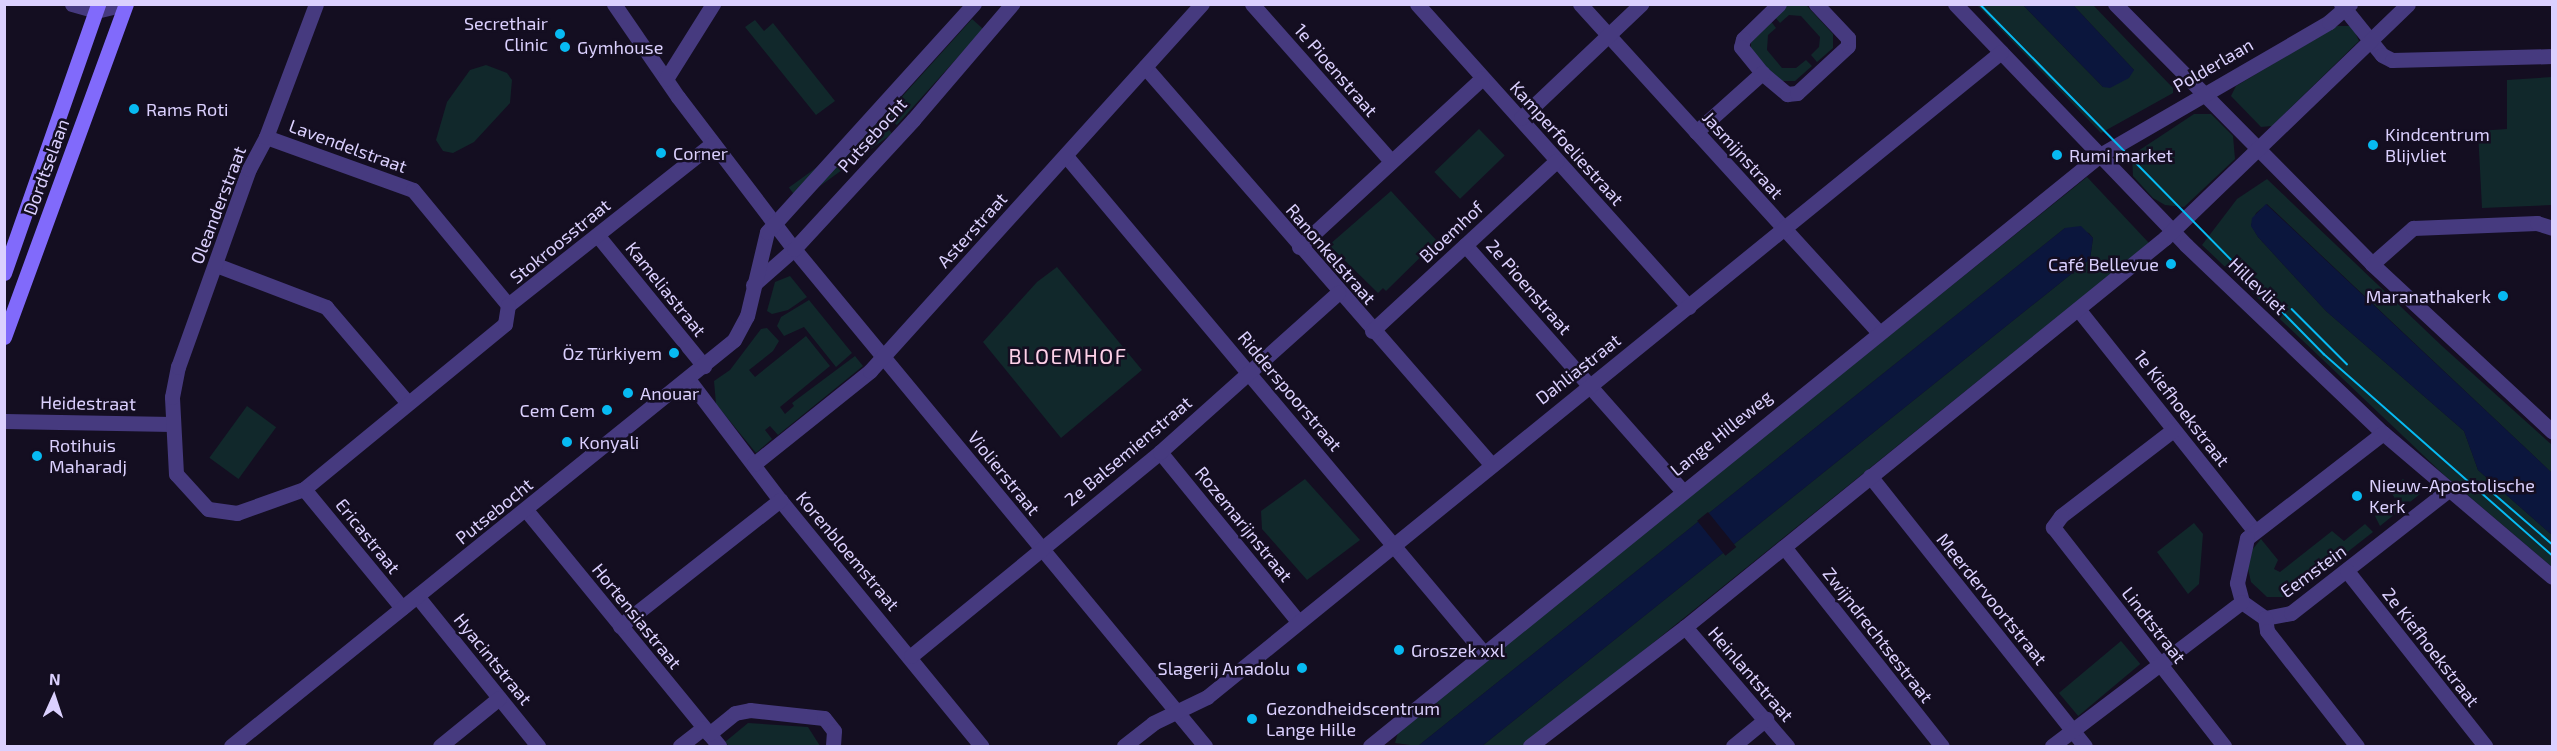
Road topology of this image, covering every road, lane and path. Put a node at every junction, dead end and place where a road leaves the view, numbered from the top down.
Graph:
1 (72, 4) edge
2 (316, 4) edge
3 (614, 4) edge
4 (713, 4) edge
5 (974, 4) edge
6 (1202, 4) edge
7 (1252, 4) edge
8 (1417, 4) edge
9 (1580, 4) edge
10 (1641, 4) edge
11 (1779, 4) edge
12 (1816, 4) edge
13 (1955, 4) edge
14 (2115, 4) edge
15 (2408, 4) edge
16 (1006, 6) edge
17 (2345, 6) edge
18 (111, 7) edge
19 (1607, 35) junction
20 (2369, 40) junction
21 (2001, 52) junction
22 (2553, 56) edge
23 (1145, 67) junction
24 (1762, 73) junction
25 (1482, 78) junction
26 (666, 79) junction
27 (2202, 93) junction
28 (1521, 118) junction
29 (1695, 132) junction
30 (266, 137) junction
31 (713, 143) junction
32 (2256, 149) junction
33 (2100, 154) junction
34 (1066, 156) junction
35 (1391, 161) junction
36 (1556, 161) junction
37 (775, 223) junction
38 (2553, 228) edge
39 (1785, 229) junction
40 (2173, 231) junction
41 (598, 236) junction
42 (1465, 244) junction
43 (1299, 247) junction
44 (794, 249) junction
45 (2372, 264) junction
46 (216, 265) junction
47 (4, 273) edge
48 (753, 285) junction
49 (1338, 292) junction
50 (508, 305) junction
51 (1689, 307) junction
52 (2078, 309) junction
53 (1372, 331) junction
54 (1878, 331) junction
55 (4, 337) edge
56 (882, 359) junction
57 (704, 366) junction
58 (1249, 372) junction
59 (688, 379) junction
60 (1588, 385) junction
61 (408, 403) junction
62 (4, 421) edge
63 (172, 424) junction
64 (2173, 430) junction
65 (2553, 431) edge
66 (2383, 433) junction
67 (1160, 452) junction
68 (754, 464) junction
69 (1491, 464) junction
70 (1870, 476) junction
71 (304, 489) junction
72 (1682, 490) junction
73 (2447, 491) junction
74 (780, 500) junction
75 (526, 510) junction
76 (2254, 531) junction
77 (1393, 543) junction
78 (1784, 547) junction
79 (1042, 552) junction
80 (2347, 571) junction
81 (2553, 577) edge
82 (417, 596) junction
83 (2242, 602) junction
84 (402, 608) junction
85 (2265, 618) junction
86 (1298, 621) junction
87 (620, 626) junction
88 (1685, 627) junction
89 (1483, 652) junction
90 (911, 656) junction
91 (2159, 663) junction
92 (499, 698) junction
93 (1176, 713) junction
94 (1766, 719) junction
95 (2072, 730) junction
96 (710, 736) edge
97 (1375, 745) edge
98 (231, 747) edge
99 (440, 747) edge
100 (538, 747) edge
101 (680, 747) edge
102 (833, 747) edge
103 (981, 747) edge
104 (1125, 747) edge
105 (1205, 747) edge
106 (1530, 747) edge
107 (1733, 747) edge
108 (1787, 747) edge
109 (1942, 747) edge
110 (2052, 747) edge
111 (2085, 747) edge
112 (2224, 747) edge
113 (2357, 747) edge
114 (2485, 747) edge

1 - 18 street
2 - 30 street, Oleanderstraat
3 - 26 street, Violierstraat
4 - 26 street
5 - 37 street, Putsebocht
6 - 23 street, Asterstraat
7 - 35 street, 1e Pioenstraat
8 - 25 street, Kamperfoeliestraat
9 - 19 street, Jasmijnstraat
10 - 19 street
11 - 24 street
12 - 24 street
13 - 21 street, Hillevliet
14 - 27 street
15 - 20 street
16 - 44 street, Putsebocht
17 - 20 street, Polderlaan
17 - 27 street, Polderlaan
18 - 47 main road, Dordtselaan
18 - 55 main road, Dordtselaan
19 - 28 street
19 - 29 street, Jasmijnstraat
20 - 22 street, Polderlaan
20 - 32 street
21 - 33 street, Hillevliet
21 - 39 street, Dahliastraat
23 - 34 street, Asterstraat
23 - 43 street, Ranonkelstraat
24 - 29 street
25 - 28 street, Kamperfoeliestraat
25 - 35 street
26 - 31 street, Violierstraat
27 - 32 street
27 - 33 street, Polderlaan
28 - 36 street, Kamperfoeliestraat
29 - 39 street, Jasmijnstraat
30 - 46 street, Oleanderstraat
30 - 50 street, Lavendelstraat
31 - 37 street, Violierstraat
31 - 41 street, Stokroosstraat
32 - 40 street
32 - 45 street
33 - 40 street, Hillevliet
33 - 54 street, Lange Hilleweg
34 - 56 street, Asterstraat
34 - 58 street, Ridderspoorstraat
35 - 43 street
36 - 42 street, Bloemhof
36 - 51 street, Kamperfoeliestraat
37 - 44 street, Violierstraat
37 - 48 street, Putsebocht
38 - 45 street
39 - 51 street, Dahliastraat
39 - 54 street, Jasmijnstraat
40 - 52 street
40 - 66 street, Hillevliet
41 - 50 street, Stokroosstraat
41 - 57 street, Kameliastraat
42 - 53 street, Bloemhof
42 - 60 street, 2e Pioenstraat
43 - 49 street, Ranonkelstraat
44 - 48 street, Putsebocht
44 - 56 street, Violierstraat
45 - 65 street
46 - 61 street
46 - 63 street, Oleanderstraat
48 - 57 street, Putsebocht
49 - 53 street, Ranonkelstraat
49 - 58 street, 2e Balsemienstraat
50 - 61 street, Stokroosstraat
51 - 60 street, Dahliastraat
52 - 64 street, 1e Kiefhoekstraat
52 - 70 street
53 - 69 street, Ranonkelstraat
54 - 72 street, Lange Hilleweg
56 - 68 street, Asterstraat
56 - 79 street, Violierstraat
57 - 59 street, Putsebocht
58 - 67 street, 2e Balsemienstraat
58 - 77 street, Ridderspoorstraat
59 - 68 street, Korenbloemstraat
59 - 75 street, Putsebocht
60 - 69 street, Dahliastraat
60 - 72 street, 2e Pioenstraat
61 - 71 street, Stokroosstraat
62 - 63 street, Heidestraat
63 - 71 street, Oleanderstraat
64 - 76 street, 1e Kiefhoekstraat
64 - 91 street, Lindtstraat
66 - 73 street, Hillevliet
66 - 76 street
67 - 79 street, 2e Balsemienstraat
67 - 86 street, Rozemarijnstraat
68 - 74 street, Korenbloemstraat
69 - 77 street, Dahliastraat
70 - 78 street
70 - 95 street, Meerdervoortstraat
71 - 84 street, Ericastraat
72 - 89 street, Lange Hilleweg
73 - 80 street, Eemstein
73 - 81 street, Hillevliet
74 - 87 street
74 - 90 street, Korenbloemstraat
75 - 82 street, Putsebocht
75 - 87 street, Hortensiastraat
76 - 83 street
77 - 86 street, Dahliastraat
77 - 89 street, Ridderspoorstraat
78 - 88 street
78 - 109 street, Zwijndrechtsestraat
79 - 90 street, 2e Balsemienstraat
79 - 93 street, Violierstraat
80 - 85 street, Eemstein
80 - 114 street, 2e Kiefhoekstraat
82 - 84 street, Putsebocht
82 - 92 street, Hyacintstraat
83 - 85 street
83 - 91 street
84 - 98 street, Putsebocht
85 - 113 street
86 - 93 street, Dahliastraat
87 - 96 street, Hortensiastraat
88 - 94 street, Heinlantstraat
88 - 106 street
89 - 97 street, Lange Hilleweg
90 - 103 street, Korenbloemstraat
91 - 95 street
91 - 112 street, Lindtstraat
92 - 99 street
92 - 100 street, Hyacintstraat
93 - 104 street, Dahliastraat
93 - 105 street, Violierstraat
94 - 107 street
94 - 108 street, Heinlantstraat
95 - 110 street
95 - 111 street, Meerdervoortstraat
96 - 101 street
96 - 102 street

